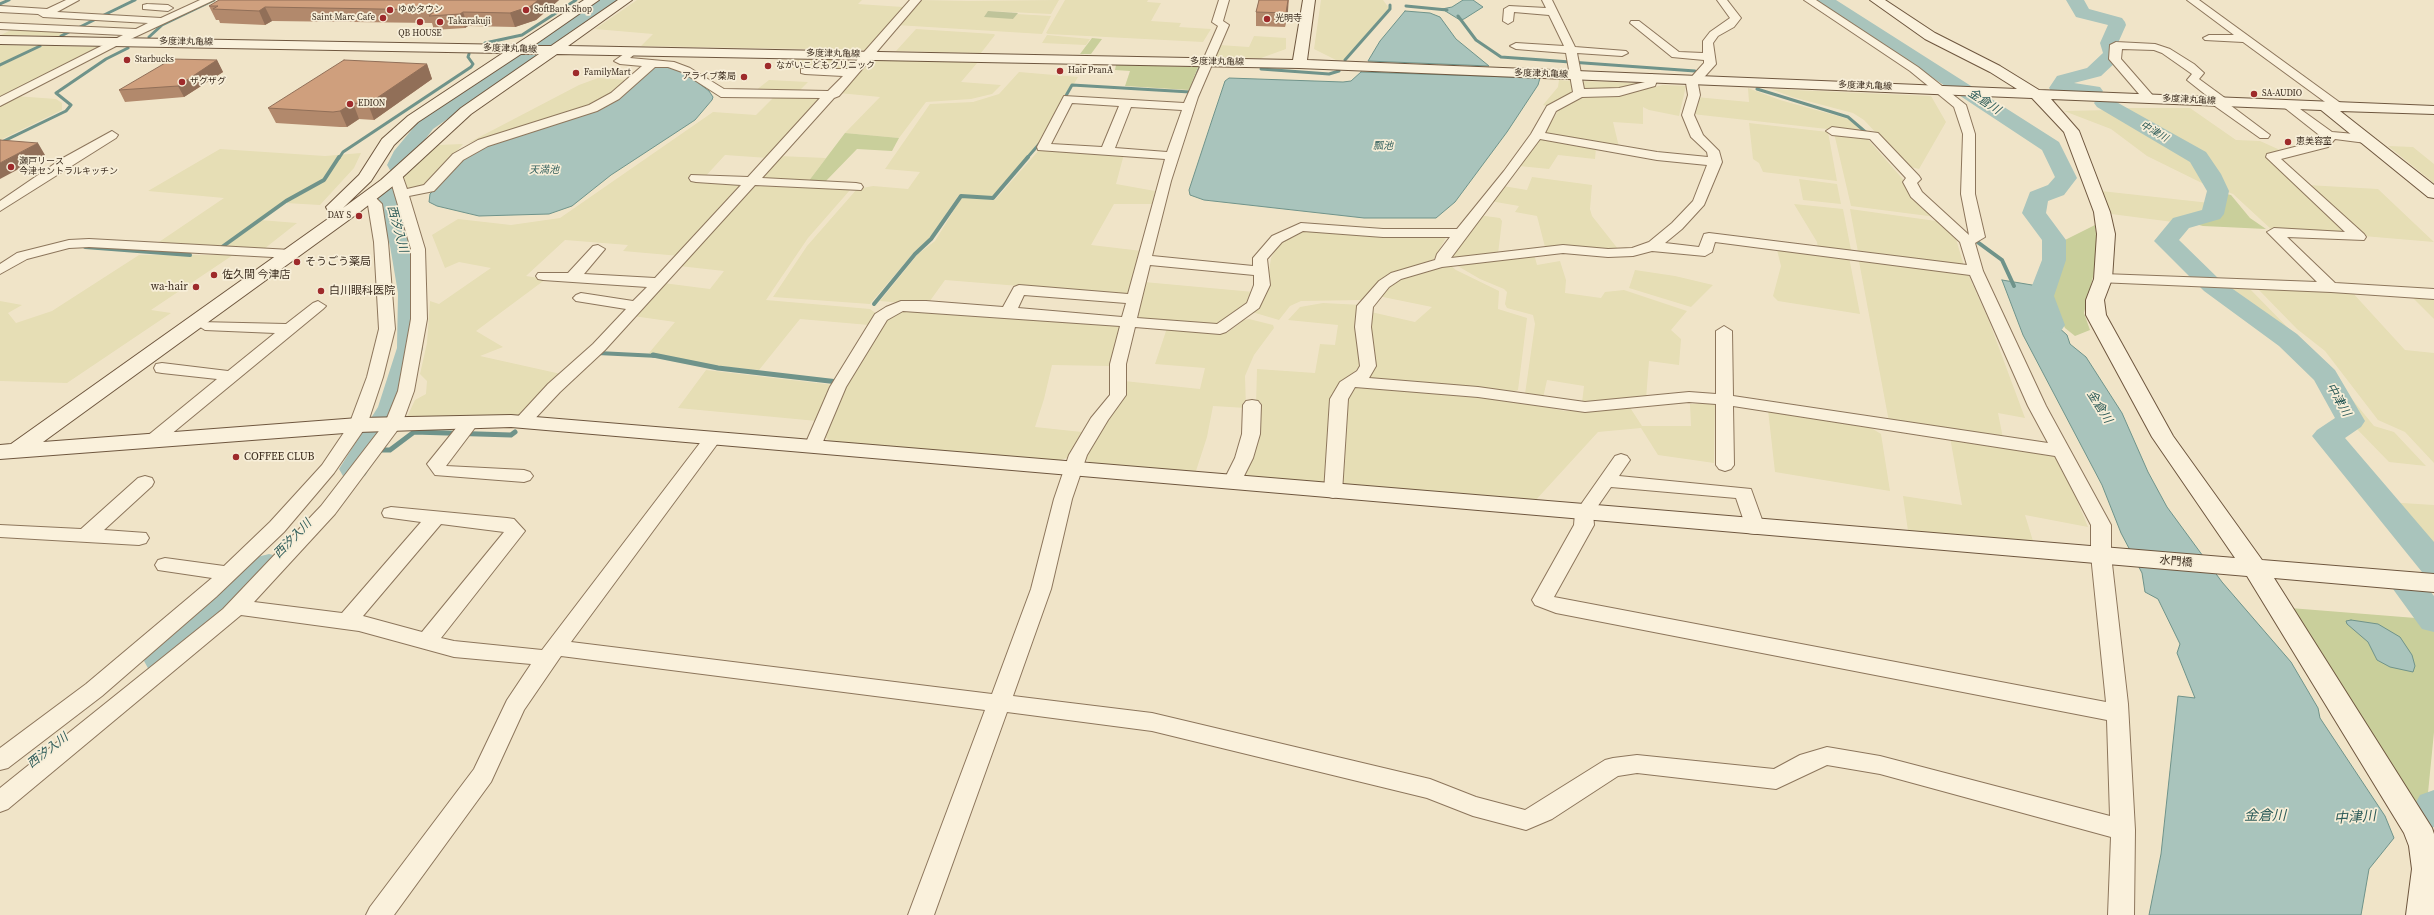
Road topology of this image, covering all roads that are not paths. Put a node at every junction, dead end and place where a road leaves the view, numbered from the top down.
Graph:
1 (74, 0) edge
2 (209, 0) edge
3 (593, 0) edge
4 (626, 0) edge
5 (916, 0) edge
6 (1224, 0) edge
7 (1309, 0) edge
8 (1547, 0) edge
9 (1722, 0) edge
10 (1809, 0) edge
11 (1876, 0) edge
12 (2192, 0) edge
13 (169, 4) edge
14 (152, 7) dead end
15 (0, 9) edge
16 (1554, 12) junction
17 (46, 13) junction
18 (163, 21) junction
19 (1508, 21) dead end
20 (1635, 23) dead end
21 (0, 26) edge
22 (16, 26) junction
23 (137, 32) junction
24 (0, 34) edge
25 (2209, 38) dead end
26 (2248, 39) junction
27 (0, 40) edge
28 (116, 42) junction
29 (1516, 46) dead end
30 (522, 49) junction
31 (1571, 49) junction
32 (549, 50) junction
33 (631, 52) junction
34 (697, 52) junction
35 (1622, 53) dead end
36 (868, 55) junction
37 (1708, 57) junction
38 (1207, 61) junction
39 (652, 62) junction
40 (1299, 64) junction
41 (677, 67) junction
42 (1574, 67) junction
43 (805, 71) dead end
44 (853, 73) junction
45 (1652, 78) junction
46 (1696, 79) junction
47 (1938, 89) junction
48 (1579, 93) junction
49 (2034, 93) junction
50 (830, 95) junction
51 (2149, 98) junction
52 (2219, 101) junction
53 (0, 102) edge
54 (1126, 103) junction
55 (2289, 105) junction
56 (1189, 107) junction
57 (2333, 107) junction
58 (2434, 110) edge
59 (1832, 131) dead end
60 (112, 135) dead end
61 (1537, 135) junction
62 (2264, 135) dead end
63 (2329, 135) junction
64 (2366, 139) junction
65 (1107, 151) junction
66 (1173, 156) junction
67 (1715, 162) junction
68 (396, 175) junction
69 (696, 178) dead end
70 (753, 181) junction
71 (856, 187) dead end
72 (2434, 193) edge
73 (402, 194) junction
74 (368, 198) junction
75 (0, 207) edge
76 (1460, 233) junction
77 (1971, 239) junction
78 (1650, 246) junction
79 (598, 249) dead end
80 (283, 253) junction
81 (1145, 260) junction
82 (1442, 263) junction
83 (0, 270) edge
84 (1261, 271) junction
85 (1976, 271) junction
86 (543, 276) dead end
87 (572, 278) junction
88 (2104, 279) junction
89 (659, 283) junction
90 (2331, 287) junction
91 (2434, 294) edge
92 (581, 298) dead end
93 (1135, 299) junction
94 (318, 306) dead end
95 (637, 306) junction
96 (1008, 312) junction
97 (1130, 322) junction
98 (205, 325) dead end
99 (290, 329) junction
100 (1724, 331) dead end
101 (162, 368) dead end
102 (232, 376) junction
103 (1352, 382) junction
104 (1725, 400) junction
105 (1252, 405) dead end
106 (522, 422) junction
107 (393, 424) junction
108 (358, 425) junction
109 (465, 428) junction
110 (712, 439) junction
111 (152, 441) junction
112 (813, 447) junction
113 (2061, 451) junction
114 (4, 454) edge
115 (1621, 460) dead end
116 (1725, 465) dead end
117 (1073, 470) junction
118 (524, 476) dead end
119 (1605, 481) junction
120 (145, 482) dead end
121 (1232, 482) junction
122 (1333, 492) junction
123 (1584, 513) junction
124 (391, 514) dead end
125 (436, 518) junction
126 (1755, 528) junction
127 (0, 531) edge
128 (85, 536) junction
129 (139, 538) dead end
130 (2106, 556) junction
131 (165, 564) dead end
132 (2248, 568) junction
133 (228, 573) junction
134 (2434, 583) edge
135 (236, 608) junction
136 (346, 622) junction
137 (427, 641) junction
138 (553, 653) junction
139 (999, 702) junction
140 (2117, 713) junction
141 (0, 761) edge
142 (0, 802) edge
143 (2123, 830) junction
144 (379, 915) edge
145 (921, 915) edge
146 (2121, 915) edge
147 (2422, 915) edge

1 - 17 street
2 - 18 street
3 - 30 street
4 - 32 street
5 - 36 street
6 - 38 street
7 - 40 street
8 - 16 street
9 - 37 street
10 - 47 street
11 - 49 street
12 - 26 street
13 - 14 street
15 - 17 street
16 - 19 street
16 - 31 street
17 - 18 street
17 - 22 street
18 - 23 street
20 - 37 street
21 - 22 street
22 - 23 street
22 - 24 street
23 - 28 street
25 - 26 street
26 - 57 street
27 - 28 street, 多度津丸亀線
28 - 30 street, 多度津丸亀線
28 - 53 street
29 - 31 street
30 - 32 street, 多度津丸亀線
30 - 80 street
31 - 35 street
31 - 42 street
32 - 33 street, 多度津丸亀線
32 - 68 street
33 - 34 street, 多度津丸亀線
33 - 39 street
34 - 36 street, 多度津丸亀線
34 - 41 street
36 - 38 street, 多度津丸亀線
36 - 44 street
37 - 46 street
38 - 40 street, 多度津丸亀線
38 - 56 street
39 - 41 street
39 - 73 street
40 - 42 street, 多度津丸亀線
41 - 50 street
42 - 45 street, 多度津丸亀線
42 - 48 street
43 - 44 street
44 - 50 street
45 - 46 street, 多度津丸亀線
45 - 48 street
46 - 47 street, 多度津丸亀線
46 - 67 street
47 - 49 street, 多度津丸亀線
47 - 77 street
48 - 61 street
49 - 51 street, 多度津丸亀線
49 - 88 street
50 - 70 street
51 - 52 street, 多度津丸亀線
51 - 52 street
52 - 55 street, 多度津丸亀線
52 - 62 street
54 - 56 street
54 - 65 street
54 - 65 street
55 - 57 street, 多度津丸亀線
55 - 63 street
56 - 66 street
57 - 58 street, 多度津丸亀線
57 - 64 street
59 - 77 street
60 - 75 street
61 - 67 street
61 - 76 street
63 - 64 street
63 - 90 street
64 - 72 street
65 - 66 street
66 - 81 street
67 - 78 street
68 - 73 street
68 - 74 street
69 - 70 street
70 - 71 street
70 - 89 street
73 - 107 street
74 - 80 street
74 - 108 street
76 - 82 street
76 - 84 street
77 - 85 street
78 - 82 street
78 - 85 street
79 - 87 street
80 - 83 street
80 - 114 street
81 - 84 street
81 - 93 street
82 - 103 street
84 - 97 street
85 - 113 street
86 - 87 street
87 - 89 street
88 - 90 street
88 - 132 street
89 - 95 street
90 - 91 street
92 - 95 street
93 - 96 street
93 - 97 street
94 - 99 street
95 - 106 street
96 - 97 street
96 - 112 street
97 - 117 street
98 - 99 street
99 - 102 street
100 - 104 street
101 - 102 street
102 - 111 street
103 - 104 street
103 - 122 street
104 - 113 street
104 - 116 street
105 - 121 street
106 - 109 street, 水門橋
106 - 110 street, 水門橋
107 - 108 street, 水門橋
107 - 109 street, 水門橋
107 - 135 street
108 - 111 street, 水門橋
108 - 133 street
109 - 118 street
110 - 112 street, 水門橋
110 - 138 street
111 - 114 street, 水門橋
112 - 117 street, 水門橋
113 - 130 street
115 - 119 street
117 - 121 street, 水門橋
117 - 139 street
119 - 123 street
119 - 126 street
120 - 128 street
121 - 122 street, 水門橋
122 - 123 street, 水門橋
123 - 126 street, 水門橋
123 - 140 street
124 - 125 street
125 - 136 street
125 - 137 street
126 - 130 street, 水門橋
127 - 128 street
128 - 129 street
130 - 132 street, 水門橋
130 - 140 street
131 - 133 street
132 - 134 street, 水門橋
132 - 147 street
133 - 141 street
135 - 136 street
135 - 142 street
136 - 137 street
137 - 138 street
138 - 139 street
138 - 144 street
139 - 143 street
139 - 145 street
140 - 143 street
143 - 146 street

